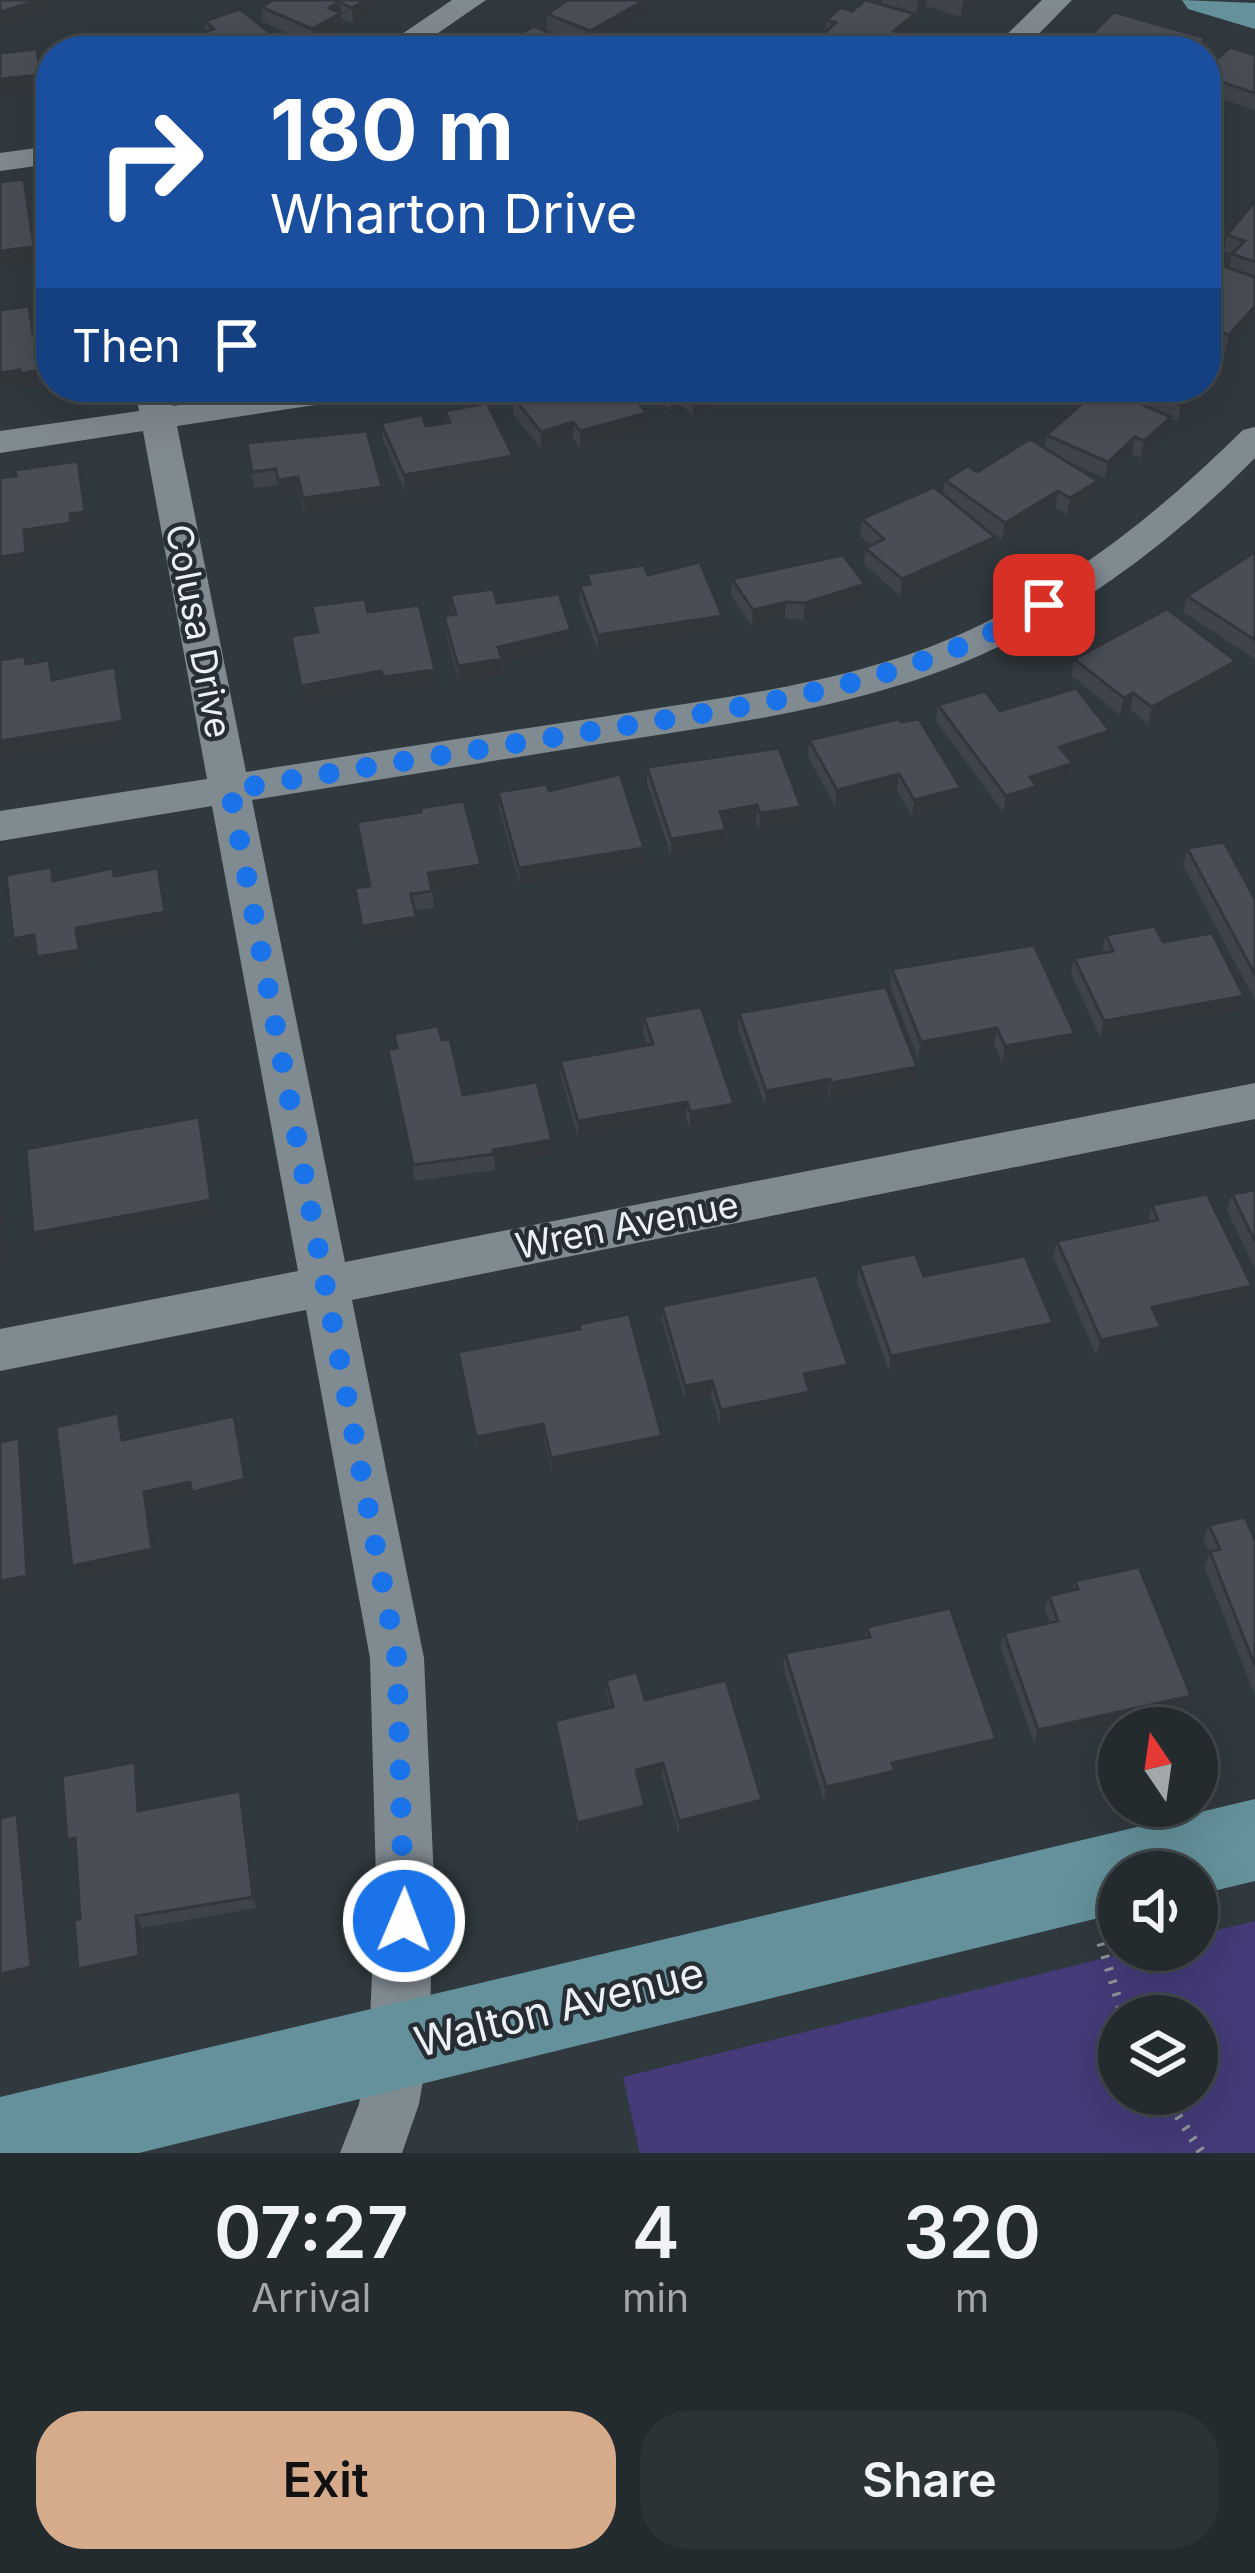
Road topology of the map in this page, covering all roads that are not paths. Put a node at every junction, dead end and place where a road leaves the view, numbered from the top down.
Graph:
1 (472, 0) edge
2 (1058, 0) edge
3 (1203, 0) edge
4 (1255, 16) edge
5 (416, 36) edge
6 (1021, 36) edge
7 (36, 157) edge
8 (0, 162) edge
9 (155, 403) edge
10 (1255, 438) edge
11 (0, 442) edge
12 (230, 790) junction
13 (0, 826) edge
14 (1255, 1101) edge
15 (325, 1285) junction
16 (0, 1349) edge
17 (1255, 1840) edge
18 (1208, 1851) edge
19 (1098, 1877) edge
20 (399, 2045) junction
21 (0, 2142) edge
22 (371, 2153) edge

1 - 5 street
2 - 6 street
3 - 4 street
7 - 8 street
9 - 11 street
9 - 12 street, Colusa Drive
10 - 12 street
12 - 13 street
12 - 15 street, Colusa Drive
14 - 15 street, Wren Avenue
15 - 16 street, Wren Avenue
15 - 20 street, Colusa Drive
17 - 18 street, Walton Avenue
19 - 20 street, Walton Avenue
20 - 21 street, Walton Avenue
20 - 22 street, Colusa Drive

